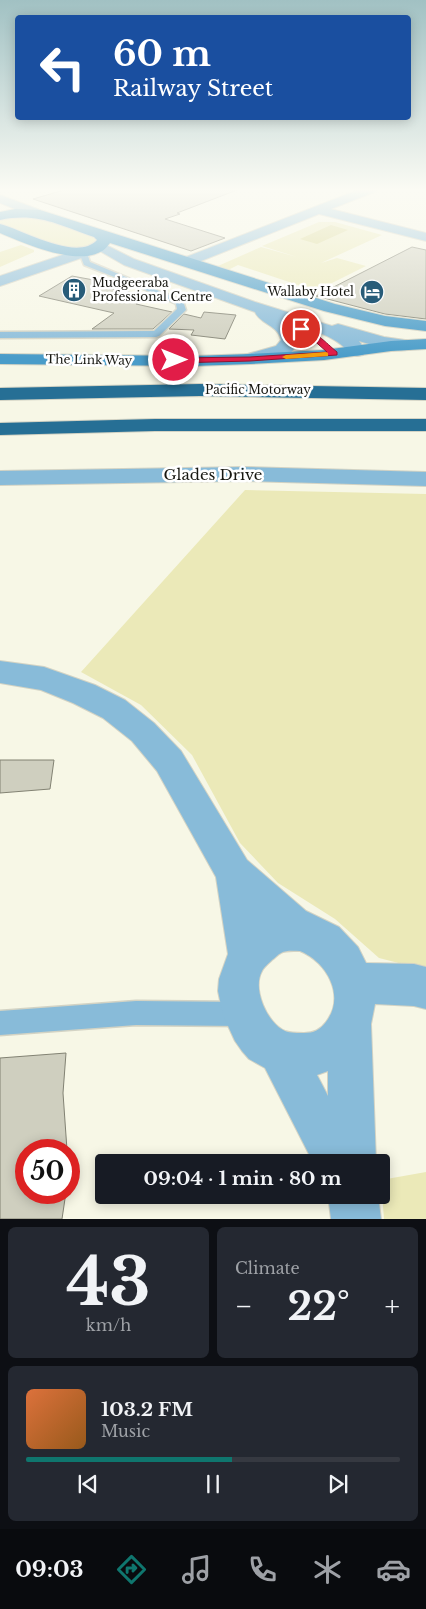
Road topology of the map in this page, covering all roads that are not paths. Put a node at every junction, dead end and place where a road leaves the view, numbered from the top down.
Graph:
1 (73, 245) edge
2 (82, 245) edge
3 (230, 245) edge
4 (86, 248) junction
5 (186, 262) junction
6 (0, 280) edge
7 (254, 308) junction
8 (281, 314) junction
9 (426, 326) edge
10 (0, 335) edge
11 (426, 344) edge
12 (406, 345) junction
13 (347, 355) junction
14 (426, 357) edge
15 (0, 359) edge
16 (250, 359) junction
17 (0, 369) edge
18 (0, 394) edge
19 (426, 394) edge
20 (426, 426) edge
21 (0, 429) edge
22 (0, 478) edge
23 (426, 479) edge
24 (0, 672) edge
25 (234, 873) junction
26 (301, 931) junction
27 (248, 955) junction
28 (426, 988) edge
29 (352, 1004) junction
30 (243, 1014) junction
31 (0, 1023) edge
32 (281, 1053) junction
33 (334, 1154) edge
34 (352, 1154) edge
35 (354, 1204) edge
36 (356, 1219) edge

1 - 4 main road
2 - 4 main road
3 - 5 street
4 - 5 main road
4 - 6 street
4 - 6 street
4 - 7 street
4 - 10 lane
5 - 9 main road
7 - 8 street
7 - 13 street
7 - 16 street
8 - 12 street
8 - 13 street
11 - 12 main road
12 - 13 main road
13 - 14 main road
13 - 16 main road, The Link Way
13 - 17 main road
15 - 16 main road, The Link Way
18 - 19 highway, Pacific Motorway
20 - 21 highway
22 - 23 street, Glades Drive
24 - 25 street
25 - 26 street
25 - 27 street
26 - 27 street
26 - 29 street
27 - 30 street
28 - 29 street
29 - 32 street
29 - 34 street
30 - 31 lane
30 - 32 street
32 - 33 street
35 - 36 street

